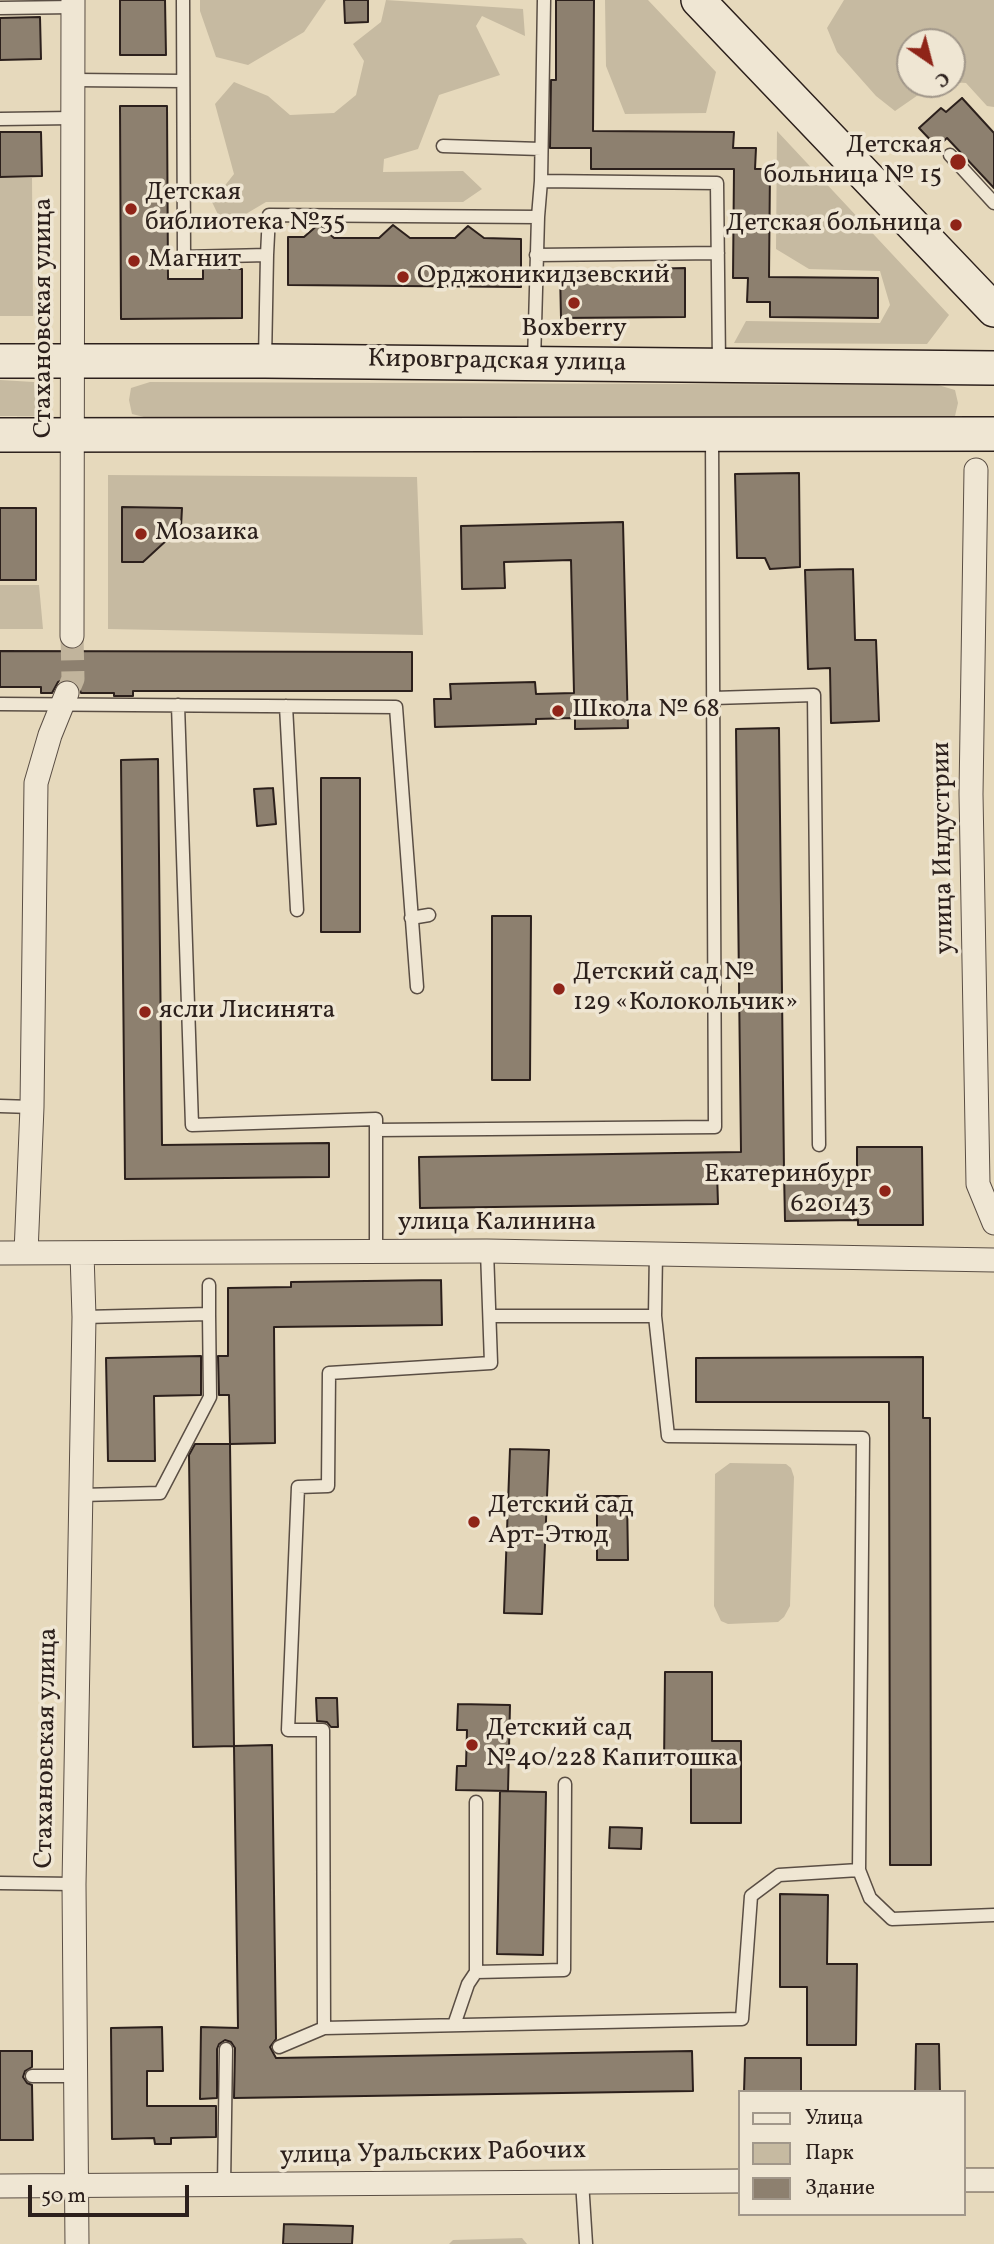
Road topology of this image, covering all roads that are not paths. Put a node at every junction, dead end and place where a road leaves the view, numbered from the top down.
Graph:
1 (183, 0) edge
2 (544, 0) edge
3 (698, 0) edge
4 (73, 3) edge
5 (0, 8) edge
6 (74, 80) junction
7 (183, 81) junction
8 (73, 117) junction
9 (0, 119) edge
10 (443, 146) dead end
11 (541, 149) junction
12 (950, 155) dead end
13 (541, 181) junction
14 (994, 203) edge
15 (538, 217) junction
16 (718, 253) junction
17 (267, 255) junction
18 (536, 255) junction
19 (994, 310) edge
20 (0, 361) edge
21 (73, 361) junction
22 (265, 361) junction
23 (534, 363) junction
24 (719, 366) junction
25 (994, 368) edge
26 (712, 434) junction
27 (994, 434) edge
28 (0, 435) edge
29 (72, 435) junction
30 (976, 470) dead end
31 (72, 636) tunnel mouth
32 (713, 698) junction
33 (64, 699) junction
34 (0, 704) edge
35 (178, 705) junction
36 (286, 706) junction
37 (297, 910) dead end
38 (429, 915) dead end
39 (411, 918) junction
40 (417, 987) dead end
41 (0, 1106) edge
42 (32, 1107) junction
43 (376, 1130) junction
44 (819, 1145) dead end
45 (994, 1223) edge
46 (487, 1251) junction
47 (376, 1252) junction
48 (656, 1252) junction
49 (0, 1253) edge
50 (26, 1253) junction
51 (82, 1253) junction
52 (994, 1260) edge
53 (209, 1284) dead end
54 (209, 1314) junction
55 (490, 1316) junction
56 (656, 1316) junction
57 (83, 1317) junction
58 (81, 1495) junction
59 (565, 1784) dead end
60 (476, 1802) dead end
61 (859, 1870) junction
62 (0, 1883) edge
63 (74, 1884) junction
64 (994, 1915) edge
65 (476, 1972) junction
66 (454, 2025) junction
67 (324, 2028) junction
68 (279, 2048) dead end
69 (226, 2049) dead end
70 (32, 2076) dead end
71 (75, 2076) junction
72 (738, 2180) edge
73 (966, 2180) edge
74 (994, 2180) edge
75 (582, 2181) junction
76 (0, 2186) edge
77 (77, 2186) junction
78 (224, 2186) junction
79 (77, 2244) edge
80 (586, 2244) edge

1 - 7 lane
2 - 11 lane
3 - 19 main road
4 - 5 lane
4 - 6 street, Стахановская улица
6 - 7 lane
6 - 8 street, Стахановская улица
7 - 17 lane
8 - 9 lane
8 - 21 street, Стахановская улица
10 - 11 lane
11 - 13 lane
12 - 14 lane
13 - 15 lane
13 - 16 lane
15 - 17 lane
15 - 18 lane
16 - 18 lane
16 - 24 lane
17 - 22 lane
18 - 23 lane
20 - 21 main road, Кировградская улица
21 - 22 main road, Кировградская улица
21 - 29 street, Стахановская улица
22 - 23 main road, Кировградская улица
23 - 24 main road, Кировградская улица
24 - 25 main road, Кировградская улица
26 - 27 main road
26 - 29 main road
26 - 32 lane
28 - 29 main road
29 - 31 street, Стахановская улица
30 - 45 street, улица Индустрии
32 - 43 lane
32 - 44 lane
33 - 34 lane
33 - 35 lane
33 - 42 street
35 - 36 lane
35 - 43 lane
36 - 37 lane
36 - 39 lane
38 - 39 lane
39 - 40 lane
41 - 42 lane
42 - 50 street
43 - 47 lane
46 - 47 street, улица Калинина
46 - 48 street, улица Калинина
46 - 55 lane
47 - 51 street, улица Калинина
48 - 52 street, улица Калинина
48 - 56 lane
49 - 50 street, улица Калинина
50 - 51 street, улица Калинина
51 - 57 street, Стахановская улица
53 - 54 lane
54 - 57 lane
54 - 58 lane
55 - 56 lane
55 - 67 lane
56 - 61 lane
57 - 58 street, Стахановская улица
58 - 63 street, Стахановская улица
59 - 65 lane
60 - 65 lane
61 - 64 lane
61 - 66 lane
62 - 63 lane
63 - 71 street, Стахановская улица
65 - 66 lane
66 - 67 lane
67 - 68 lane
69 - 78 lane
70 - 71 lane
71 - 77 street, Стахановская улица
72 - 75 street, улица Уральских Рабочих
73 - 74 street
75 - 78 street, улица Уральских Рабочих
75 - 80 lane
76 - 77 street, улица Уральских Рабочих
77 - 78 street, улица Уральских Рабочих
77 - 79 street, Стахановская улица

